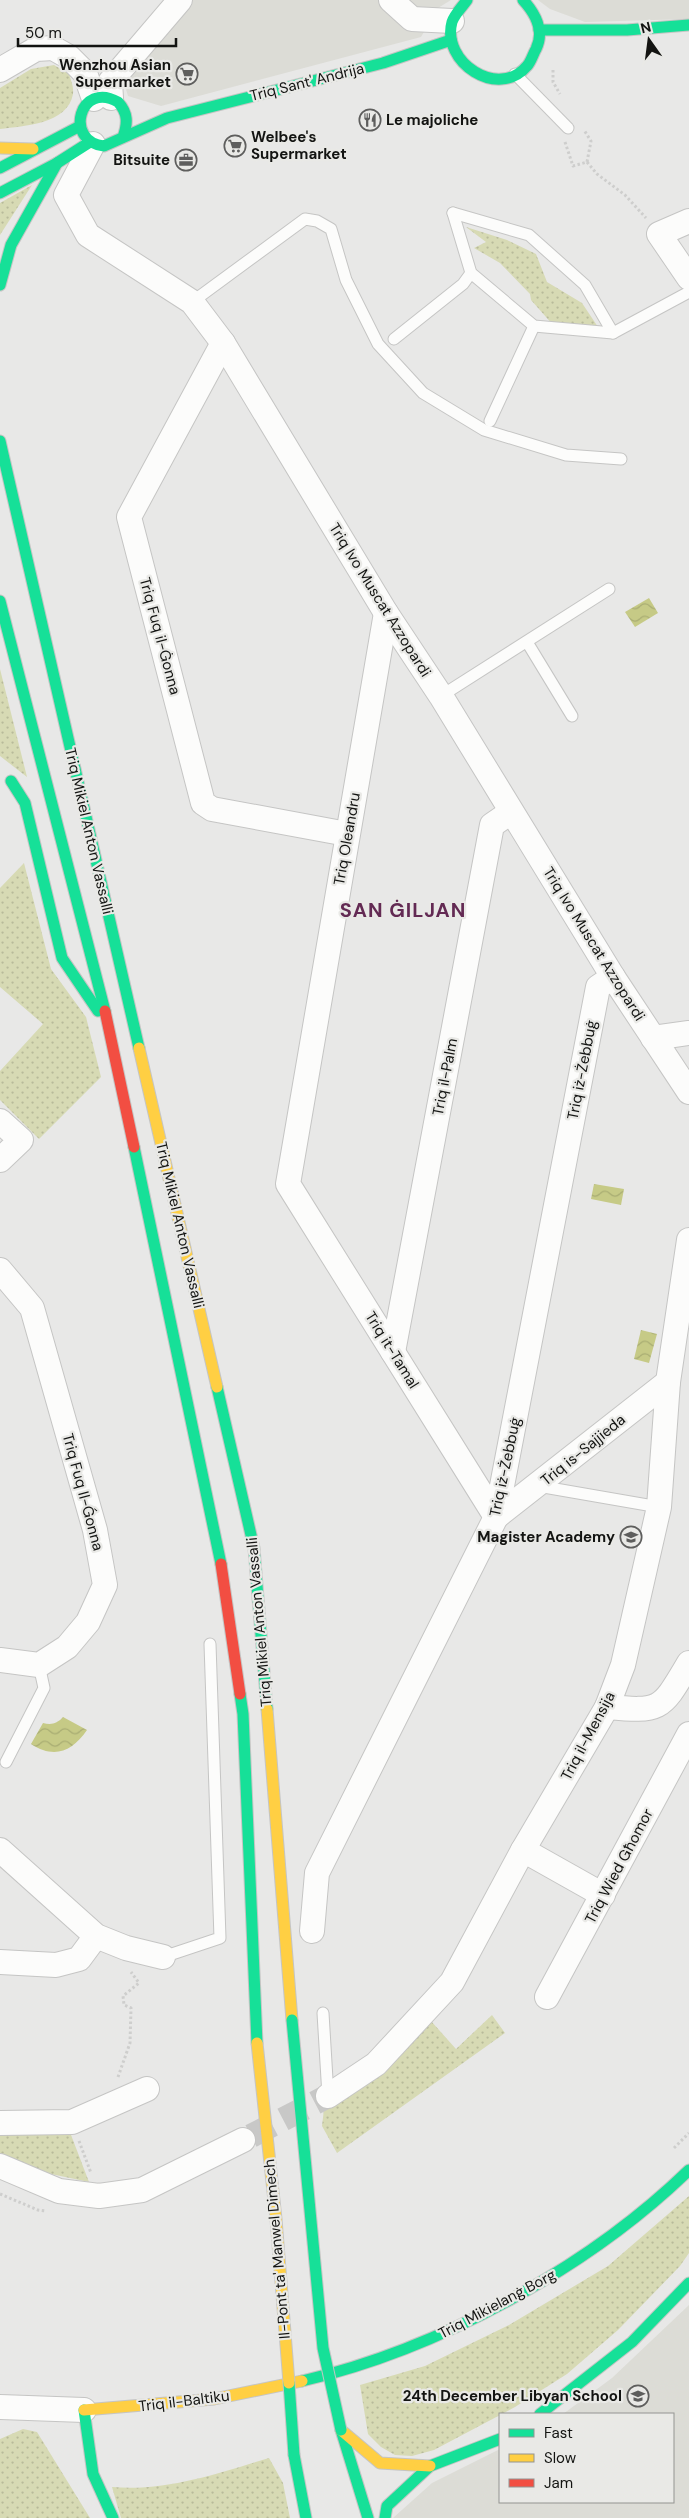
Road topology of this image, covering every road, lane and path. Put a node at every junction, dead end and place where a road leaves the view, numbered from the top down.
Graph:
1 (180, 0) edge
2 (391, 0) edge
3 (467, 0) edge
4 (523, 0) edge
5 (689, 25) edge
6 (451, 30) junction
7 (539, 30) junction
8 (554, 66) dead end
9 (0, 70) edge
10 (515, 74) junction
11 (567, 101) dead end
12 (122, 108) junction
13 (162, 119) junction
14 (581, 124) dead end
15 (565, 132) joint
16 (123, 137) junction
17 (88, 138) junction
18 (0, 148) edge
19 (33, 149) junction
20 (587, 162) junction
21 (57, 163) junction
22 (0, 168) edge
23 (0, 193) edge
24 (689, 221) edge
25 (659, 234) junction
26 (471, 273) junction
27 (689, 278) edge
28 (0, 285) edge
29 (689, 292) edge
30 (192, 302) junction
31 (534, 326) junction
32 (613, 333) junction
33 (394, 338) dead end
34 (223, 343) junction
35 (490, 421) dead end
36 (0, 441) edge
37 (622, 459) dead end
38 (609, 589) dead end
39 (0, 601) edge
40 (386, 613) junction
41 (527, 642) junction
42 (440, 696) junction
43 (572, 716) dead end
44 (6, 776) edge
45 (511, 812) junction
46 (347, 834) junction
47 (613, 978) junction
48 (109, 1026) junction
49 (689, 1033) edge
50 (653, 1038) junction
51 (689, 1092) edge
52 (0, 1121) edge
53 (0, 1160) edge
54 (288, 1184) joint
55 (689, 1240) edge
56 (0, 1270) edge
57 (394, 1352) junction
58 (668, 1382) junction
59 (538, 1486) junction
60 (659, 1508) junction
61 (496, 1517) junction
62 (210, 1644) dead end
63 (0, 1660) edge
64 (689, 1663) edge
65 (39, 1665) junction
66 (607, 1707) junction
67 (689, 1734) edge
68 (6, 1762) dead end
69 (523, 1850) junction
70 (6, 1858) edge
71 (603, 1896) junction
72 (312, 1931) dead end
73 (96, 1936) junction
74 (126, 1948) junction
75 (163, 1957) joint
76 (0, 1962) edge
77 (547, 1997) dead end
78 (323, 2013) dead end
79 (257, 2042) joint
80 (147, 2089) dead end
81 (328, 2096) joint
82 (108, 2106) junction
83 (72, 2122) junction
84 (0, 2123) edge
85 (689, 2133) edge
86 (243, 2140) tunnel mouth
87 (674, 2148) dead end
88 (0, 2166) edge
89 (689, 2170) edge
90 (99, 2196) junction
91 (689, 2283) edge
92 (365, 2363) joint
93 (0, 2407) edge
94 (84, 2410) junction
95 (541, 2413) edge
96 (341, 2430) junction
97 (499, 2439) edge
98 (430, 2466) junction
99 (113, 2518) edge
100 (306, 2518) edge
101 (368, 2518) edge
102 (385, 2518) edge

1 - 12 street
2 - 6 street
3 - 6 main road
4 - 7 main road
5 - 7 main road
6 - 10 main road
6 - 13 main road, Triq Sant' Andrija
7 - 10 main road
8 - 11 path
9 - 12 street
10 - 15 lane
12 - 13 main road, Triq Sant' Andrija
12 - 16 main road
12 - 17 main road
13 - 16 main road, Triq Sant' Andrija
14 - 20 path
15 - 20 path
16 - 17 main road, Triq Sant' Andrija
17 - 19 main road, Triq Sant' Andrija
17 - 21 main road, Triq Sant' Andrija
17 - 30 street, Triq Ivo Muscat Azzopardi
18 - 19 main road
19 - 22 main road, Triq Sant' Andrija
20 - 25 path
21 - 23 main road, Triq Sant' Andrija
21 - 28 main road
24 - 25 street
25 - 27 street
26 - 31 lane
26 - 32 lane
26 - 33 lane
29 - 32 lane
30 - 34 street, Triq Ivo Muscat Azzopardi
30 - 37 lane
31 - 32 lane
31 - 35 lane
34 - 40 street, Triq Ivo Muscat Azzopardi
34 - 46 street, Triq Fuq il-Ġonna
36 - 96 main road, Triq Mikiel Anton Vassalli, bridge
38 - 41 lane
39 - 48 main road, Triq Mikiel Anton Vassalli
40 - 42 street, Triq Ivo Muscat Azzopardi
40 - 46 street, Triq Oleandru
41 - 42 lane
41 - 43 lane
42 - 45 street, Triq Ivo Muscat Azzopardi
44 - 48 main road
45 - 47 street, Triq Ivo Muscat Azzopardi
45 - 57 street, Triq il-Palm
46 - 54 street, Triq Oleandru
47 - 50 street, Triq Ivo Muscat Azzopardi
47 - 61 street, Triq iż-Żebbuġ
48 - 79 main road, Triq Mikiel Anton Vassalli
49 - 50 street
50 - 51 street, Triq Ivo Muscat Azzopardi
52 - 53 street
54 - 57 street, Triq it-Tamal
55 - 58 street, Triq il-Mensija
56 - 65 street, Triq Fuq Il-Ǵonna
57 - 61 street, Triq it-Tamal
58 - 59 street, Triq is-Sajjieda
58 - 60 street, Triq il-Mensija
59 - 60 lane
59 - 61 street, Triq is-Sajjieda
60 - 66 street, Triq il-Mensija
61 - 72 street, Triq iż-Żebbuġ
62 - 75 lane
63 - 65 street
64 - 66 street
65 - 68 lane
66 - 69 street, Triq il-Mensija
67 - 71 street, Triq Wied Għomor
69 - 71 street
69 - 81 street, Triq il-Mensija
70 - 73 street
71 - 77 street, Triq Wied Għomor
73 - 74 street
73 - 76 street
74 - 75 street
74 - 82 path
78 - 81 lane
79 - 100 main road, Il-Pont ta' Manwel Dimech, bridge
80 - 82 street
82 - 83 street
83 - 84 street
83 - 90 path
85 - 87 path
86 - 90 street
88 - 90 street
89 - 92 main road, Triq Mikielanġ Borg
91 - 95 main road
92 - 94 main road, Triq il-Baltiku
93 - 94 street, Triq il-Baltiku
94 - 99 main road
96 - 98 main road
96 - 101 main road
97 - 98 main road
98 - 102 main road

